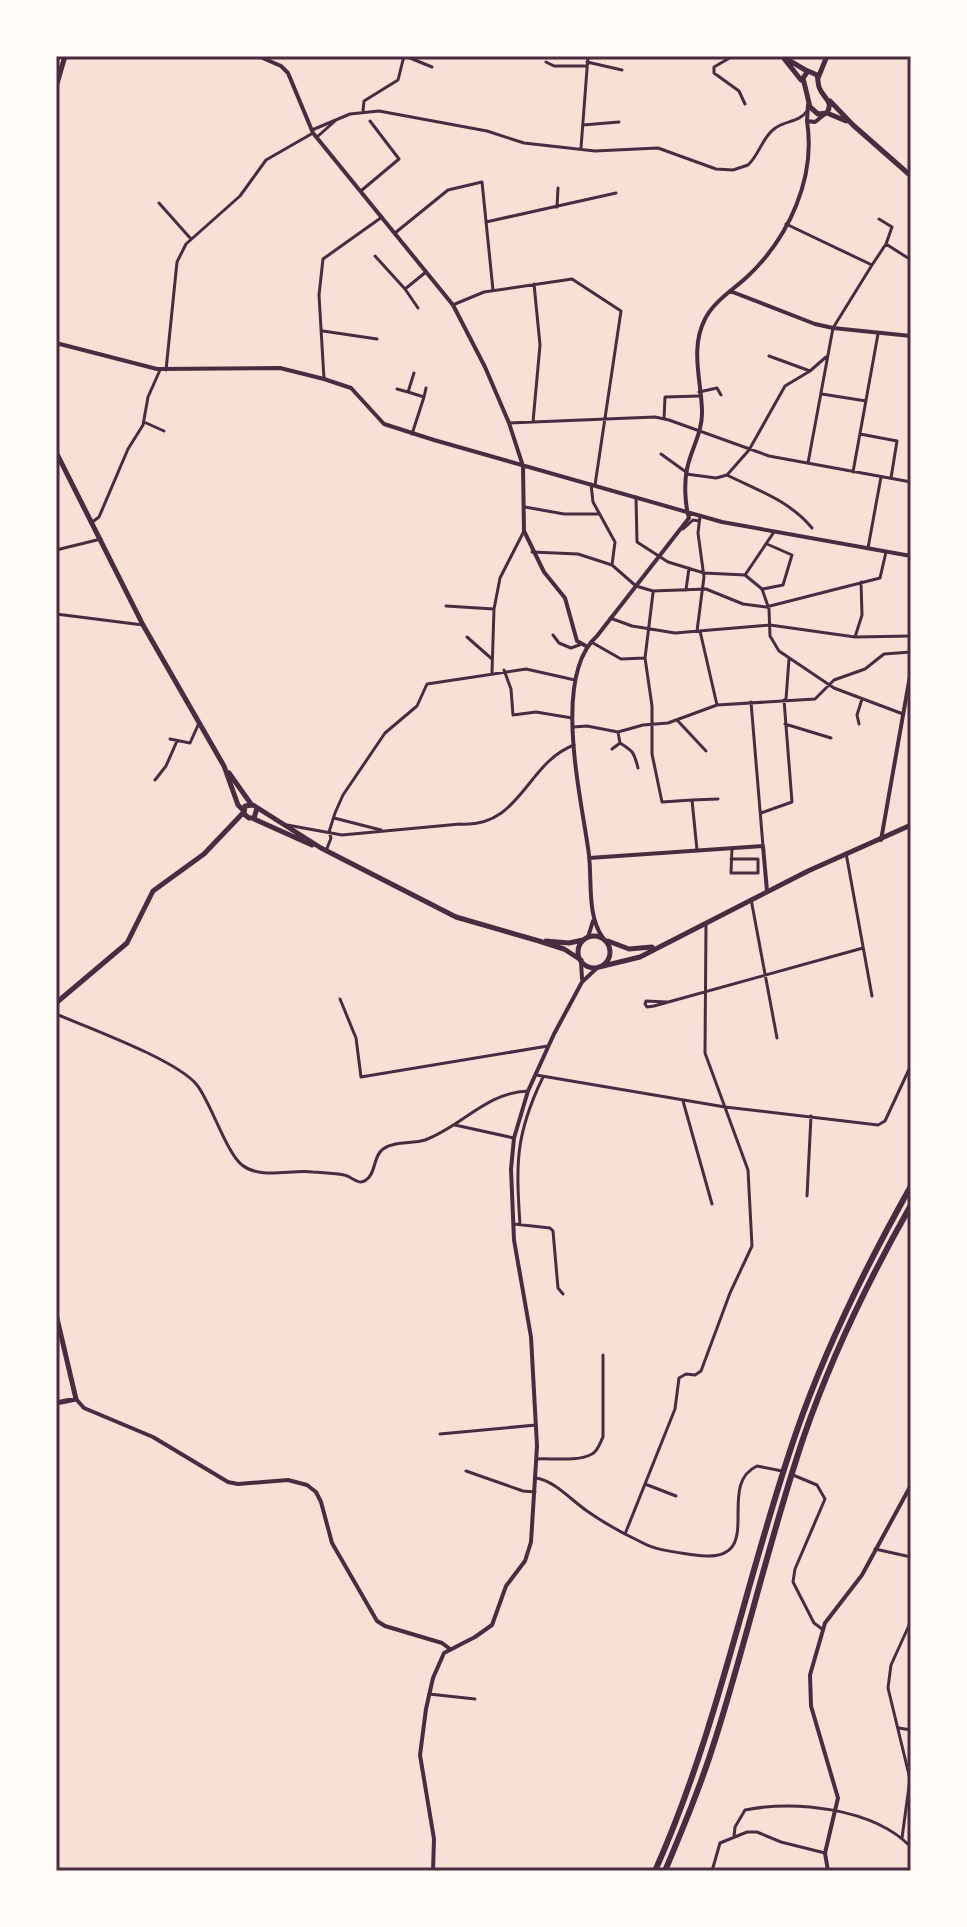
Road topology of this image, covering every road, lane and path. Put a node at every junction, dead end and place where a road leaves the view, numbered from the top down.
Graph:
1 (65, 56) edge
2 (258, 56) edge
3 (404, 56) edge
4 (588, 56) edge
5 (733, 56) edge
6 (827, 56) edge
7 (546, 62) dead end
8 (823, 63) junction
9 (587, 64) junction
10 (432, 67) dead end
11 (622, 70) dead end
12 (810, 71) junction
13 (818, 79) junction
14 (804, 83) junction
15 (56, 87) edge
16 (829, 100) junction
17 (809, 103) junction
18 (745, 104) dead end
19 (363, 111) junction
20 (807, 111) junction
21 (826, 114) junction
22 (338, 118) junction
23 (370, 121) dead end
24 (807, 121) junction
25 (619, 122) dead end
26 (815, 122) junction
27 (583, 125) junction
28 (853, 125) junction
29 (314, 133) junction
30 (809, 137) junction
31 (581, 149) junction
32 (911, 176) edge
33 (558, 188) dead end
34 (362, 190) junction
35 (616, 193) dead end
36 (159, 203) dead end
37 (557, 207) junction
38 (382, 217) junction
39 (879, 219) dead end
40 (486, 222) junction
41 (786, 224) junction
42 (395, 233) junction
43 (191, 239) junction
44 (886, 244) junction
45 (375, 256) dead end
46 (911, 260) edge
47 (872, 265) junction
48 (426, 272) junction
49 (534, 284) junction
50 (405, 289) junction
51 (493, 290) junction
52 (730, 291) junction
53 (453, 305) junction
54 (418, 308) dead end
55 (833, 328) junction
56 (323, 331) junction
57 (878, 332) junction
58 (911, 336) edge
59 (377, 339) dead end
60 (56, 343) edge
61 (828, 354) junction
62 (769, 356) dead end
63 (163, 370) junction
64 (810, 371) junction
65 (414, 373) dead end
66 (324, 379) junction
67 (426, 388) dead end
68 (397, 389) dead end
69 (408, 392) junction
70 (699, 394) junction
71 (820, 394) junction
72 (721, 395) dead end
73 (424, 397) junction
74 (866, 401) junction
75 (606, 418) junction
76 (664, 419) junction
77 (144, 422) junction
78 (533, 422) junction
79 (509, 423) junction
80 (164, 431) dead end
81 (700, 432) junction
82 (412, 434) junction
83 (860, 434) junction
84 (749, 450) junction
85 (56, 452) edge
86 (661, 454) dead end
87 (808, 463) junction
88 (523, 466) junction
89 (686, 472) junction
90 (853, 472) junction
91 (727, 475) junction
92 (881, 477) junction
93 (891, 478) junction
94 (911, 482) edge
95 (593, 485) junction
96 (636, 497) junction
97 (525, 507) junction
98 (687, 512) junction
99 (600, 514) junction
100 (699, 520) junction
101 (91, 523) junction
102 (812, 528) dead end
103 (683, 529) junction
104 (524, 531) junction
105 (774, 531) junction
106 (101, 539) junction
107 (767, 544) junction
108 (868, 548) junction
109 (56, 550) edge
110 (532, 552) junction
111 (886, 552) junction
112 (661, 556) junction
113 (911, 556) edge
114 (612, 565) junction
115 (689, 568) junction
116 (704, 573) junction
117 (745, 575) junction
118 (861, 582) junction
119 (636, 586) junction
120 (762, 589) junction
121 (686, 590) junction
122 (703, 590) junction
123 (653, 591) junction
124 (446, 606) dead end
125 (766, 607) junction
126 (494, 609) junction
127 (56, 614) edge
128 (611, 616) junction
129 (143, 625) junction
130 (770, 625) junction
131 (648, 630) junction
132 (698, 631) junction
133 (553, 635) dead end
134 (911, 636) edge
135 (467, 637) dead end
136 (855, 637) junction
137 (587, 644) junction
138 (911, 652) edge
139 (645, 658) junction
140 (492, 659) junction
141 (789, 659) junction
142 (504, 670) junction
143 (911, 670) edge
144 (492, 672) junction
145 (576, 680) junction
146 (830, 683) junction
147 (862, 699) junction
148 (785, 700) junction
149 (751, 702) junction
150 (717, 705) junction
151 (903, 714) junction
152 (572, 718) junction
153 (677, 720) junction
154 (199, 723) junction
155 (650, 724) junction
156 (785, 724) junction
157 (859, 724) dead end
158 (573, 727) junction
159 (618, 732) junction
160 (831, 738) dead end
161 (170, 739) dead end
162 (177, 741) junction
163 (620, 743) junction
164 (574, 745) junction
165 (612, 749) dead end
166 (706, 751) dead end
167 (224, 766) junction
168 (638, 768) dead end
169 (155, 780) dead end
170 (718, 799) dead end
171 (692, 800) junction
172 (238, 805) junction
173 (254, 806) junction
174 (243, 811) junction
175 (760, 813) junction
176 (250, 818) junction
177 (333, 818) junction
178 (234, 822) junction
179 (283, 826) junction
180 (911, 828) edge
181 (228, 829) junction
182 (385, 831) junction
183 (329, 832) junction
184 (881, 840) junction
185 (763, 846) junction
186 (732, 848) junction
187 (323, 850) junction
188 (697, 850) junction
189 (846, 853) junction
190 (589, 858) junction
191 (731, 859) junction
192 (767, 891) junction
193 (751, 899) junction
194 (594, 919) junction
195 (706, 922) junction
196 (586, 938) junction
197 (604, 939) junction
198 (539, 941) junction
199 (657, 946) junction
200 (863, 948) junction
201 (581, 961) junction
202 (598, 968) junction
203 (765, 976) junction
204 (582, 982) junction
205 (705, 993) junction
206 (872, 996) dead end
207 (340, 999) dead end
208 (667, 1002) dead end
209 (56, 1003) edge
210 (56, 1014) edge
211 (777, 1038) dead end
212 (548, 1046) junction
213 (911, 1065) edge
214 (536, 1075) junction
215 (543, 1076) junction
216 (528, 1091) junction
217 (683, 1101) junction
218 (725, 1107) junction
219 (811, 1116) junction
220 (453, 1125) junction
221 (514, 1138) junction
222 (911, 1186) edge
223 (807, 1196) dead end
224 (712, 1204) dead end
225 (911, 1205) edge
226 (517, 1225) junction
227 (563, 1294) dead end
228 (56, 1314) edge
229 (603, 1355) dead end
230 (76, 1399) junction
231 (56, 1403) edge
232 (536, 1425) junction
233 (440, 1434) dead end
234 (537, 1459) junction
235 (466, 1471) dead end
236 (536, 1478) junction
237 (645, 1484) junction
238 (911, 1485) edge
239 (535, 1492) junction
240 (676, 1496) dead end
241 (625, 1534) junction
242 (875, 1549) junction
243 (911, 1557) edge
244 (911, 1621) edge
245 (822, 1629) junction
246 (450, 1649) junction
247 (429, 1694) junction
248 (475, 1699) dead end
249 (897, 1728) junction
250 (911, 1730) edge
251 (909, 1762) edge
252 (910, 1780) edge
253 (837, 1811) junction
254 (905, 1826) junction
255 (911, 1827) edge
256 (734, 1837) junction
257 (902, 1838) junction
258 (911, 1847) edge
259 (825, 1853) junction
260 (433, 1871) edge
261 (655, 1871) edge
262 (665, 1871) edge
263 (712, 1871) edge
264 (828, 1871) edge

1 - 15 main road
2 - 29 street
3 - 10 street
3 - 19 street
4 - 9 street
5 - 18 street
6 - 8 main road
7 - 9 street
8 - 12 main road
8 - 13 main road
9 - 11 street
9 - 27 street
12 - 13 main road
12 - 14 main road
12 - 14 main road
13 - 16 main road
14 - 17 main road
16 - 21 main road
16 - 28 main road
17 - 20 street
17 - 21 main road
19 - 22 street
19 - 31 street
20 - 24 street
20 - 31 street
21 - 26 street
21 - 28 main road
22 - 29 street
22 - 29 street
23 - 34 street
24 - 26 street
24 - 30 street
25 - 27 street
26 - 30 street
27 - 31 street
28 - 32 main road
29 - 34 street
29 - 43 street
30 - 41 street
33 - 37 street
34 - 38 street
35 - 37 street
36 - 43 street
37 - 40 street
38 - 42 street
38 - 56 street
39 - 44 street
40 - 42 street
40 - 51 street
41 - 47 street
41 - 52 street
42 - 48 street
43 - 63 street
44 - 46 street
44 - 47 street
45 - 50 street
47 - 55 street
48 - 50 street
48 - 53 street
49 - 51 street
49 - 75 street
49 - 78 street
50 - 54 street
51 - 53 street
52 - 55 street
52 - 70 street
53 - 79 street
55 - 57 street
55 - 61 street
56 - 59 street
56 - 66 street
57 - 58 street
57 - 74 street
60 - 63 street
61 - 64 street
61 - 71 street
62 - 64 street
63 - 66 street
63 - 77 street
64 - 84 street
65 - 69 street
66 - 82 street
67 - 73 street
68 - 69 street
69 - 73 street
70 - 72 street
70 - 76 street
70 - 81 street
71 - 74 street
71 - 87 street
73 - 82 street
74 - 83 street
75 - 76 street
75 - 78 street
75 - 95 street
76 - 81 street
77 - 80 street
77 - 101 street
78 - 79 street
79 - 88 street
81 - 84 street
81 - 89 street
82 - 88 street
83 - 90 street
83 - 93 street
84 - 87 street
84 - 91 street
85 - 101 main road
86 - 89 street
87 - 90 street
88 - 95 street
88 - 97 street
89 - 91 street
89 - 98 street
90 - 92 street
91 - 102 street
92 - 93 street
92 - 108 street
93 - 94 street
95 - 96 street
95 - 99 street
96 - 98 street
96 - 112 street
97 - 99 street
97 - 104 street
98 - 100 street
98 - 103 street
99 - 114 street
100 - 103 street
100 - 105 street
100 - 116 street
101 - 106 main road
103 - 112 street
104 - 110 street
104 - 126 street
105 - 107 street
105 - 108 street
106 - 109 street
106 - 129 main road
107 - 117 street
107 - 120 street
108 - 111 street
110 - 114 street
110 - 137 street
111 - 113 street
111 - 118 street
112 - 115 street
112 - 119 street
114 - 119 street
115 - 116 street
115 - 121 street
116 - 117 street
116 - 122 street
117 - 120 street
118 - 125 street
118 - 136 street
119 - 123 street
119 - 128 street
120 - 125 street
121 - 122 street
121 - 123 street
122 - 125 street
122 - 132 street
123 - 131 street
124 - 126 street
125 - 130 street
126 - 140 street
127 - 129 street
128 - 131 street
128 - 137 street
129 - 154 main road
130 - 132 street
130 - 136 street
130 - 141 street
131 - 132 street
131 - 139 street
132 - 150 street
133 - 137 street
134 - 136 street
135 - 140 street
137 - 139 street
137 - 145 street
138 - 146 street
139 - 155 street
140 - 144 street
141 - 146 street
141 - 148 street
142 - 144 street
142 - 145 street
142 - 152 street
143 - 151 street
144 - 177 street
145 - 152 street
146 - 147 street
146 - 148 street
147 - 151 street
147 - 157 street
148 - 149 street
148 - 156 street
149 - 150 street
149 - 175 street
150 - 153 street
151 - 184 street
152 - 158 street
153 - 155 street
153 - 166 street
154 - 162 street
154 - 167 main road
155 - 159 street
155 - 171 street
156 - 160 street
156 - 175 street
158 - 159 street
158 - 164 street
159 - 163 street
161 - 162 street
162 - 169 street
163 - 165 street
163 - 168 street
164 - 182 street
164 - 190 street
167 - 172 main road
167 - 173 main road
170 - 171 street
171 - 188 street
172 - 174 main road
172 - 178 main road
173 - 174 main road
173 - 176 main road
173 - 179 main road
174 - 176 main road
174 - 178 main road
175 - 185 street
176 - 181 main road
176 - 187 main road
177 - 182 street
177 - 183 street
178 - 181 main road
179 - 183 street
179 - 187 main road
180 - 184 main road
181 - 209 main road
182 - 183 street
183 - 187 street
184 - 189 main road
185 - 186 street
185 - 192 street
186 - 188 street
186 - 191 street
187 - 198 main road
188 - 190 street
189 - 192 main road
189 - 200 street
190 - 194 street
191 - 191 street
192 - 193 main road
193 - 195 main road
193 - 203 street
194 - 196 street
194 - 197 street
195 - 199 main road
195 - 205 street
196 - 197 main road
196 - 198 main road
196 - 201 main road
197 - 199 main road
197 - 202 main road
198 - 201 main road
199 - 202 main road
200 - 203 street
200 - 206 street
201 - 202 main road
201 - 204 street
202 - 204 street
203 - 205 street
203 - 211 street
204 - 212 street
205 - 208 street
205 - 218 street
207 - 212 street
210 - 220 street
212 - 214 street
213 - 219 street
214 - 215 street
214 - 216 street
215 - 217 street
215 - 226 street
216 - 220 street
216 - 221 street
217 - 218 street
217 - 224 street
218 - 219 street
218 - 237 street
219 - 223 street
220 - 221 street
221 - 226 street
222 - 261 highway
225 - 262 highway
226 - 227 street
226 - 232 street
228 - 230 main road
229 - 234 street
230 - 231 main road
230 - 246 street
232 - 233 street
232 - 234 street
234 - 236 street
235 - 239 street
236 - 239 street
236 - 241 street
237 - 240 street
237 - 241 street
238 - 242 street
239 - 246 street
241 - 245 street
242 - 243 street
242 - 245 street
244 - 249 street
245 - 253 street
246 - 247 street
247 - 248 street
247 - 260 street
249 - 250 street
249 - 251 street
251 - 252 street
252 - 254 street
253 - 256 street
253 - 257 street
253 - 259 street
254 - 255 street
254 - 257 street
256 - 259 street
256 - 263 street
257 - 258 street
259 - 264 street

